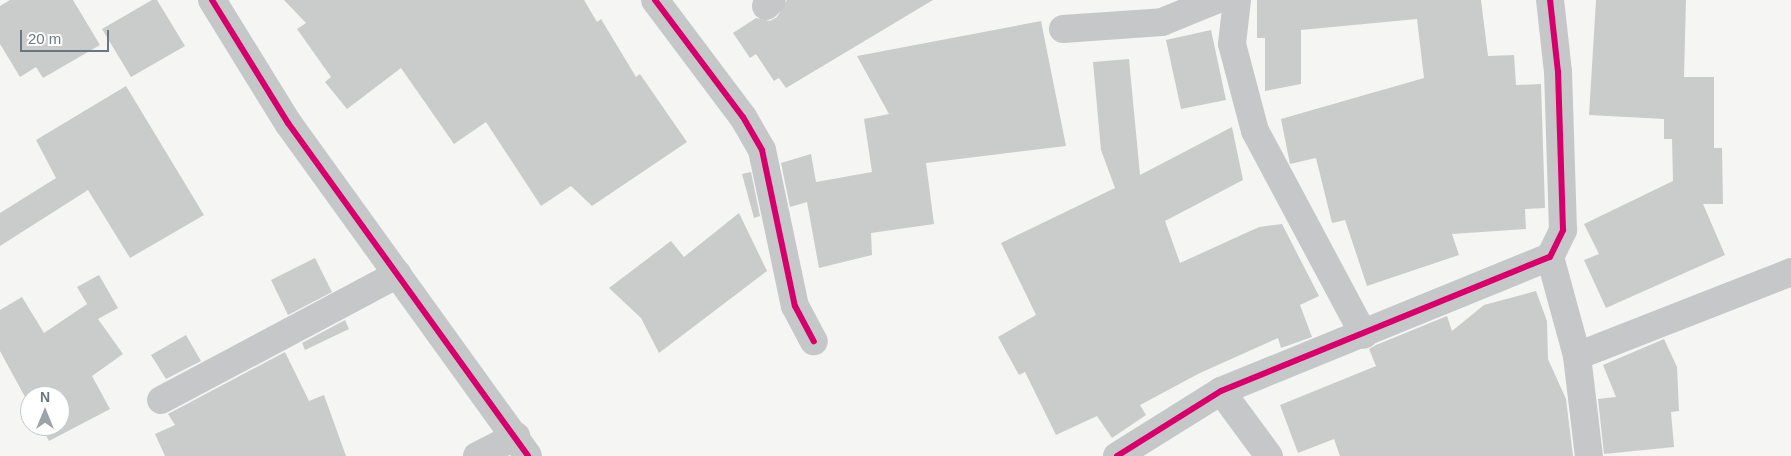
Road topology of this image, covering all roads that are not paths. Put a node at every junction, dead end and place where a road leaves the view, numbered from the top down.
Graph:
1 (212, 0) edge
2 (655, 0) edge
3 (1216, 0) edge
4 (1237, 0) edge
5 (1550, 0) edge
6 (1063, 29) dead end
7 (1550, 257) junction
8 (1791, 272) edge
9 (398, 274) junction
10 (1364, 335) junction
11 (814, 341) dead end
12 (1577, 356) junction
13 (1221, 390) junction
14 (161, 400) dead end
15 (522, 446) edge
16 (477, 456) edge
17 (1117, 456) edge
18 (1269, 456) edge
19 (1590, 456) edge

1 - 9 street
2 - 11 street
3 - 6 street
4 - 10 street
5 - 7 street
7 - 10 street
7 - 12 street
8 - 12 street
9 - 14 street
9 - 15 street
10 - 13 street
12 - 19 street
13 - 17 street
13 - 18 street
15 - 16 street

